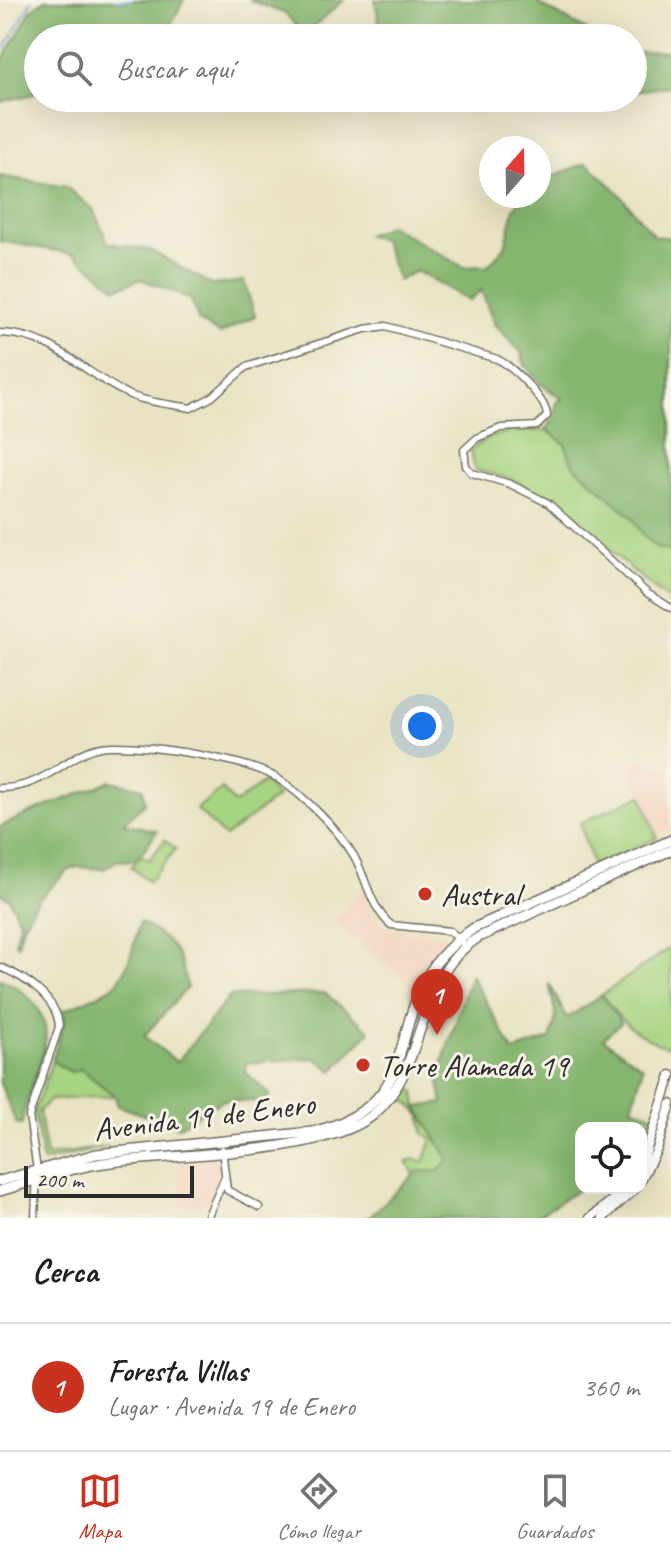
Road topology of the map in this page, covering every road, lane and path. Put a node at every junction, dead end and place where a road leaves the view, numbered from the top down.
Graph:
1 (0, 333) edge
2 (671, 608) edge
3 (0, 788) edge
4 (671, 840) edge
5 (671, 850) edge
6 (463, 942) junction
7 (0, 967) edge
8 (671, 1075) edge
9 (671, 1104) edge
10 (222, 1146) junction
11 (647, 1149) edge
12 (647, 1168) edge
13 (36, 1176) junction
14 (225, 1177) junction
15 (0, 1181) edge
16 (0, 1191) edge
17 (620, 1194) edge
18 (629, 1194) edge
19 (259, 1207) dead end
20 (35, 1218) edge
21 (207, 1218) edge
22 (590, 1218) edge
23 (603, 1218) edge

1 - 2 street
3 - 6 street
4 - 6 main road, Avenida 19 de Enero
5 - 6 main road, Avenida 19 de Enero
6 - 10 main road, Avenida 19 de Enero
7 - 13 street
8 - 11 main road
9 - 12 main road
10 - 13 main road, Avenida 19 de Enero
10 - 14 street
13 - 15 main road, Avenida 19 de Enero
13 - 16 main road, Avenida 19 de Enero
13 - 20 street
14 - 19 street
14 - 21 street
17 - 22 main road
18 - 23 main road

